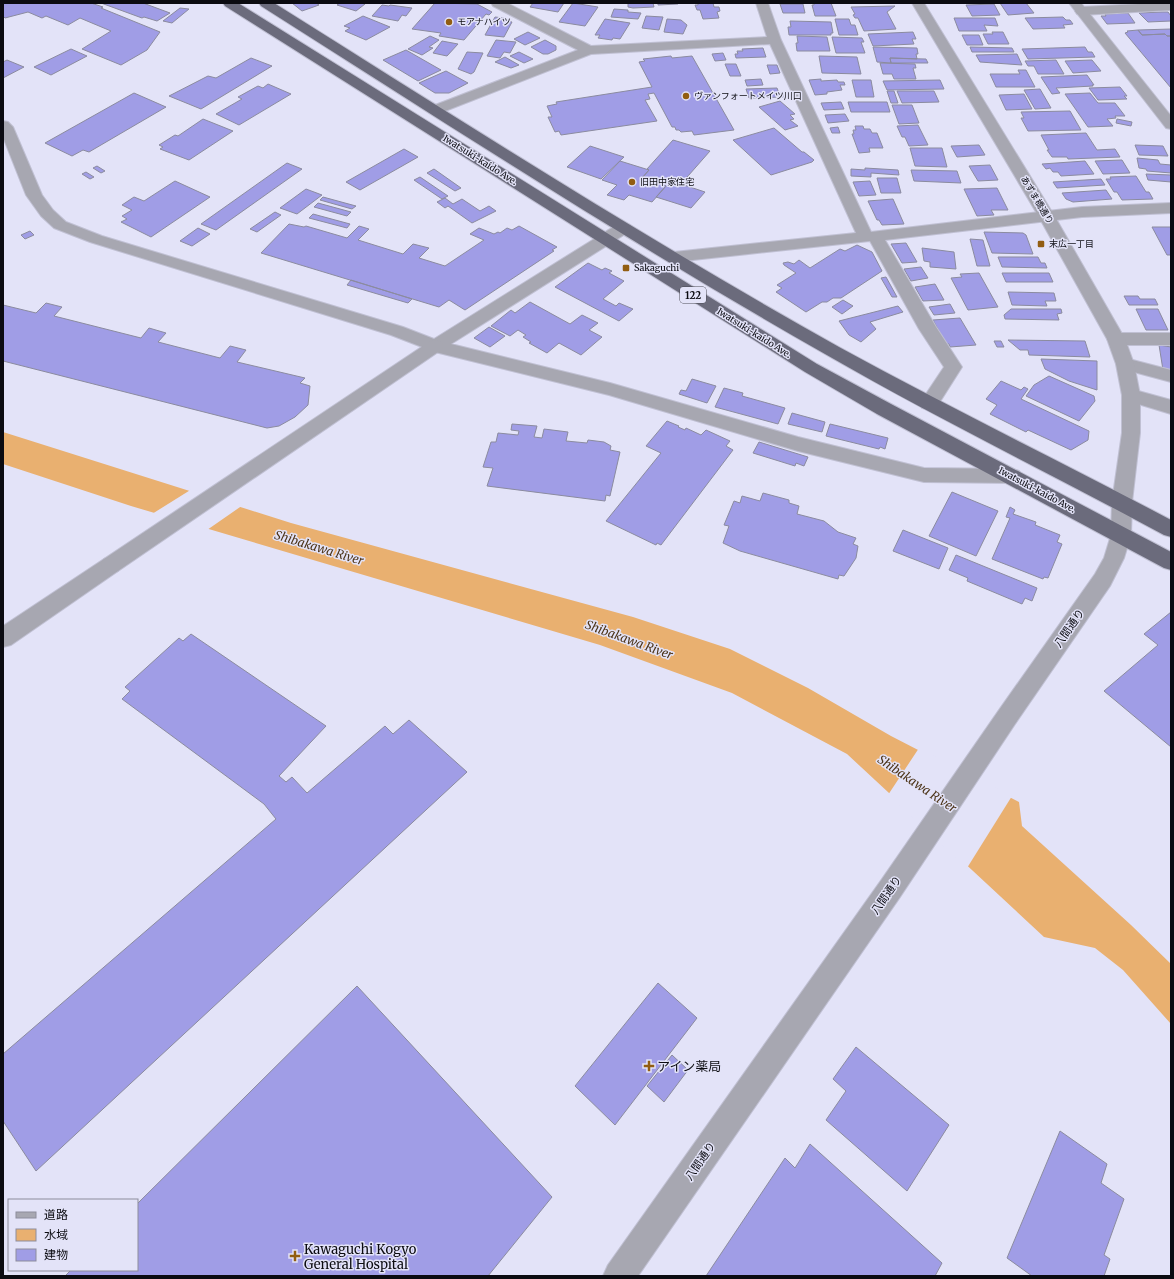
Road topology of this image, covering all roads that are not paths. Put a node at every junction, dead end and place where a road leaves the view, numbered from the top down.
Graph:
1 (229, 3) edge
2 (265, 3) edge
3 (497, 3) edge
4 (762, 3) edge
5 (918, 3) edge
6 (1171, 6) edge
7 (1078, 7) edge
8 (775, 40) junction
9 (589, 50) junction
10 (435, 110) junction
11 (3, 125) edge
12 (1171, 125) edge
13 (1171, 208) edge
14 (1047, 217) junction
15 (624, 228) junction
16 (870, 237) junction
17 (605, 239) junction
18 (674, 258) junction
19 (1116, 339) junction
20 (1171, 339) edge
21 (435, 346) junction
22 (1125, 364) junction
23 (1171, 376) edge
24 (1131, 395) junction
25 (929, 403) junction
26 (1171, 407) edge
27 (1012, 476) junction
28 (1122, 502) junction
29 (1171, 528) edge
30 (1121, 535) junction
31 (1171, 562) edge
32 (3, 638) edge
33 (619, 1276) edge

1 - 17 highway, Iwatsuki-kaido Ave. / 122
2 - 10 highway, Iwatsuki-kaido Ave. / 122
3 - 9 street
4 - 8 street
5 - 14 street, あずま橋通り
6 - 7 street
7 - 12 street
8 - 9 street
8 - 16 street
9 - 10 street
10 - 15 highway, Iwatsuki-kaido Ave. / 122
11 - 21 street
13 - 14 street
14 - 16 street
14 - 19 street, あずま橋通り
15 - 17 street
15 - 18 highway, Iwatsuki-kaido Ave. / 122
16 - 18 street
16 - 25 street
17 - 21 street
17 - 27 highway, Iwatsuki-kaido Ave. / 122
18 - 25 highway, Iwatsuki-kaido Ave. / 122
19 - 20 street
19 - 22 street, あずま橋通り
21 - 27 street
21 - 32 street
22 - 23 street
22 - 24 street, あずま橋通り
24 - 26 street
24 - 28 street, あずま橋通り
25 - 28 highway, Iwatsuki-kaido Ave. / 122
27 - 30 highway, Iwatsuki-kaido Ave. / 122
28 - 29 highway, Iwatsuki-kaido Ave. / 122
28 - 30 street, 八間通り
30 - 31 highway, Iwatsuki-kaido Ave. / 122
30 - 33 street, 八間通り

